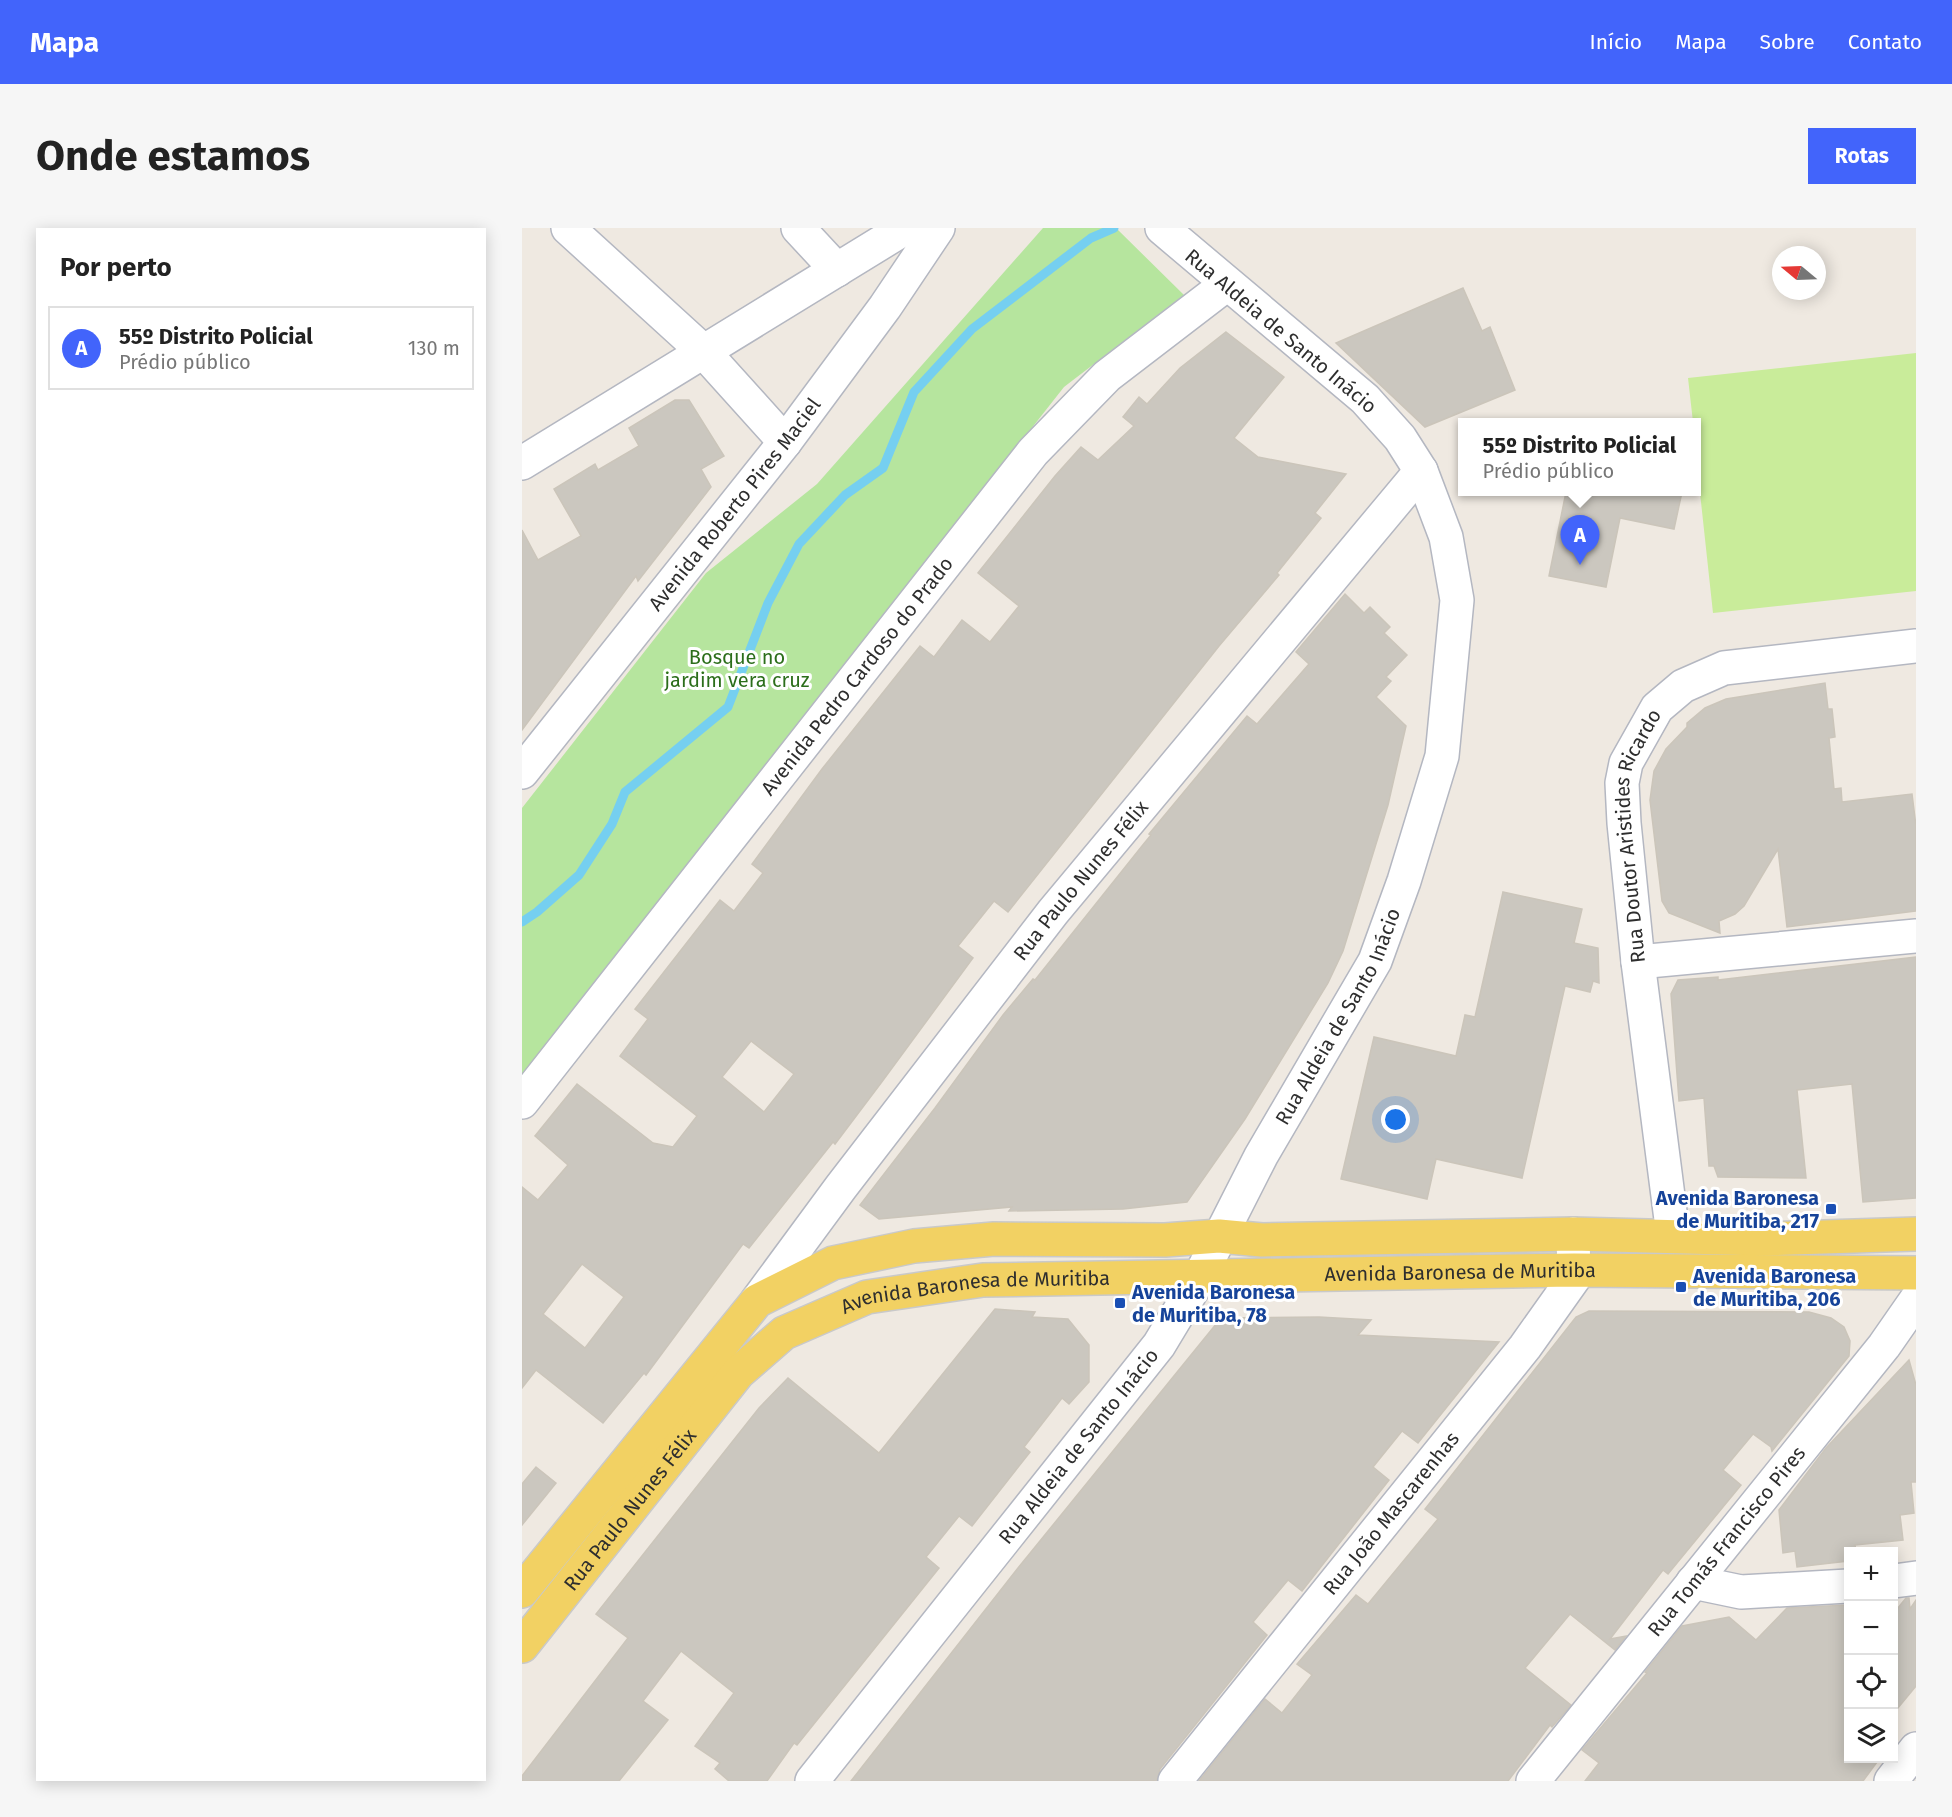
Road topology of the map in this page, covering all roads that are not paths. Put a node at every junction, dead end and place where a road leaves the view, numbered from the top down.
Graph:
1 (568, 228) edge
2 (798, 228) edge
3 (905, 228) edge
4 (938, 228) edge
5 (1173, 238) edge
6 (837, 270) junction
7 (1227, 284) junction
8 (703, 351) junction
9 (785, 442) junction
10 (522, 463) edge
11 (1421, 471) junction
12 (1916, 646) edge
13 (522, 772) edge
14 (1916, 936) edge
15 (1638, 962) junction
16 (522, 1102) edge
17 (841, 1186) junction
18 (1574, 1234) junction
19 (1916, 1234) edge
20 (1673, 1235) junction
21 (1219, 1236) junction
22 (833, 1263) junction
23 (1574, 1270) junction
24 (1916, 1273) edge
25 (1200, 1277) junction
26 (1916, 1300) edge
27 (756, 1301) junction
28 (726, 1363) junction
29 (1916, 1578) edge
30 (1898, 1580) edge
31 (1693, 1582) junction
32 (1844, 1586) edge
33 (522, 1591) edge
34 (522, 1646) edge
35 (1916, 1749) edge
36 (812, 1781) edge
37 (1175, 1781) edge
38 (1533, 1781) edge
39 (1891, 1781) edge

1 - 8 street
2 - 6 street
3 - 6 street
4 - 9 street, Avenida Roberto Pires Maciel
5 - 7 street, Rua Aldeia de Santo Inácio
6 - 8 street
7 - 11 street, Rua Aldeia de Santo Inácio
7 - 16 street, Avenida Pedro Cardoso do Prado
8 - 9 street
8 - 10 street
9 - 13 street, Avenida Roberto Pires Maciel
11 - 17 street, Rua Paulo Nunes Félix
11 - 21 street, Rua Aldeia de Santo Inácio
12 - 15 street, Rua Doutor Aristides Ricardo
14 - 15 street
15 - 20 street, Rua Doutor Aristides Ricardo
17 - 22 street
17 - 27 street, Rua Paulo Nunes Félix
18 - 20 main road, Avenida Baronesa de Muritiba
18 - 21 main road, Avenida Baronesa de Muritiba
18 - 23 street, Rua João Mascarenhas
19 - 20 main road, Avenida Baronesa de Muritiba
21 - 22 main road, Avenida Baronesa de Muritiba
21 - 25 street, Rua Aldeia de Santo Inácio
22 - 27 main road, Avenida Baronesa de Muritiba
23 - 24 main road, Avenida Baronesa de Muritiba
23 - 25 main road, Avenida Baronesa de Muritiba
23 - 37 street, Rua João Mascarenhas
25 - 28 main road, Avenida Baronesa de Muritiba
25 - 36 street, Rua Aldeia de Santo Inácio
26 - 31 street, Rua Tomás Francisco Pires
27 - 28 main road, Avenida Baronesa de Muritiba
28 - 33 main road, Rua Paulo Nunes Félix
28 - 34 main road, Rua Paulo Nunes Félix
29 - 30 street
31 - 32 street
31 - 38 street, Rua Tomás Francisco Pires
35 - 39 street

